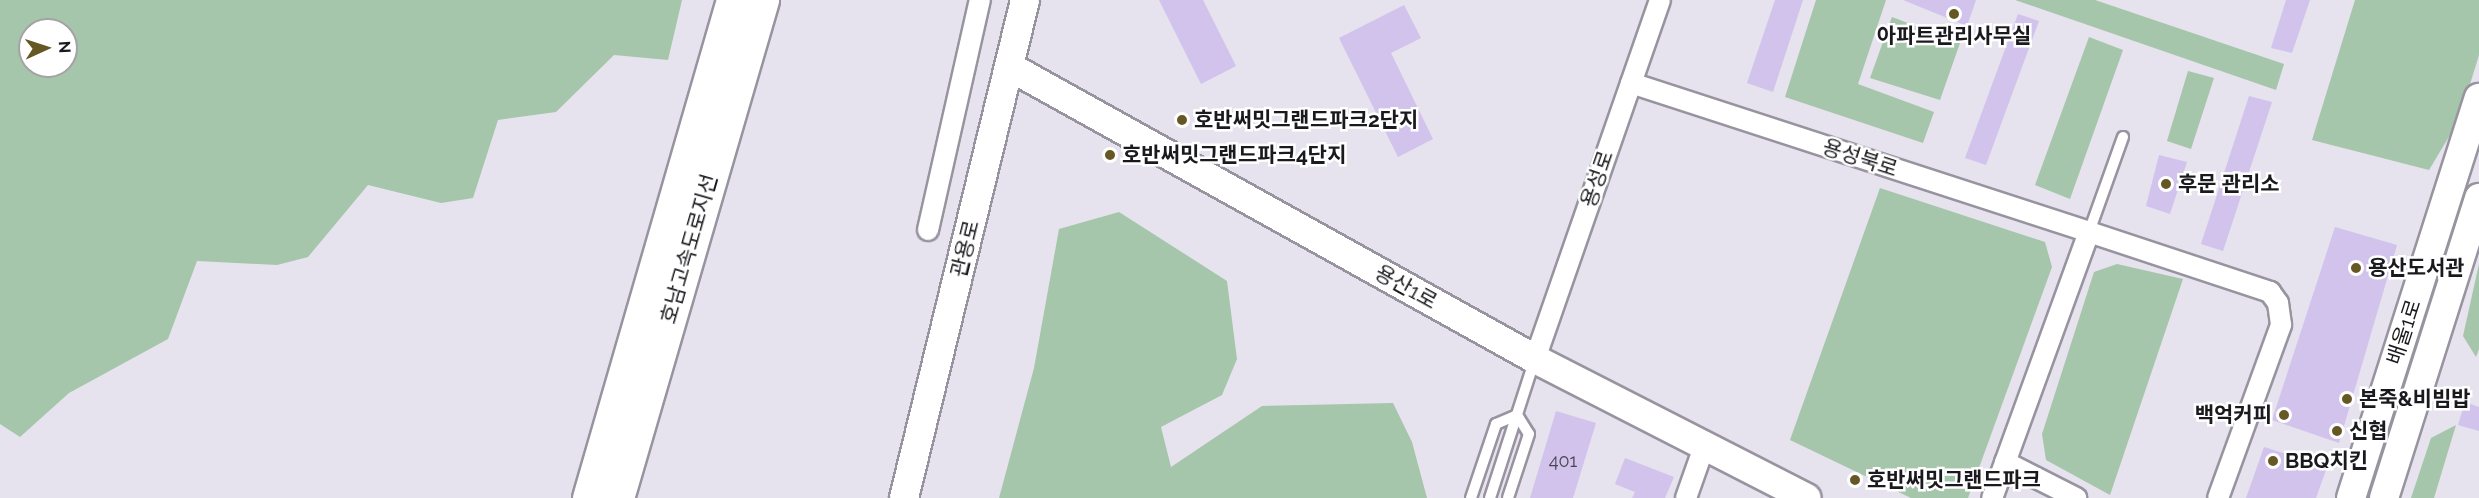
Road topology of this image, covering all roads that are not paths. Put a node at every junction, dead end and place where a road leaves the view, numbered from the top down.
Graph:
1 (733, 0) edge
2 (762, 0) edge
3 (980, 0) edge
4 (1025, 0) edge
5 (1660, 0) edge
6 (1010, 67) junction
7 (1631, 83) junction
8 (2479, 98) edge
9 (2123, 137) dead end
10 (2479, 198) edge
11 (928, 230) dead end
12 (2089, 232) junction
13 (1535, 359) junction
14 (1517, 415) junction
15 (1704, 447) junction
16 (2005, 462) junction
17 (588, 498) edge
18 (617, 498) edge
19 (904, 498) edge
20 (1471, 498) edge
21 (1490, 498) edge
22 (1508, 498) edge
23 (1686, 498) edge
24 (1807, 498) edge
25 (1992, 498) edge
26 (2076, 498) edge
27 (2218, 498) edge
28 (2350, 498) edge
29 (2385, 498) edge

1 - 17 highway, 호남고속도로지선
2 - 18 highway, 호남고속도로지선
3 - 11 street
4 - 6 main road, 관용로
5 - 7 street, 용성로
6 - 13 main road, 용산1로
6 - 19 main road, 관용로
7 - 12 street, 용성북로
7 - 13 street, 용성로
8 - 28 main road, 배울1로
9 - 12 lane
10 - 29 main road, 배울1로
12 - 16 street
12 - 27 street, 용성북로
13 - 14 lane
13 - 15 main road, 용산1로
14 - 20 lane
14 - 21 lane
14 - 22 lane
15 - 23 street
15 - 24 main road, 용산1로
16 - 25 street
16 - 26 street

